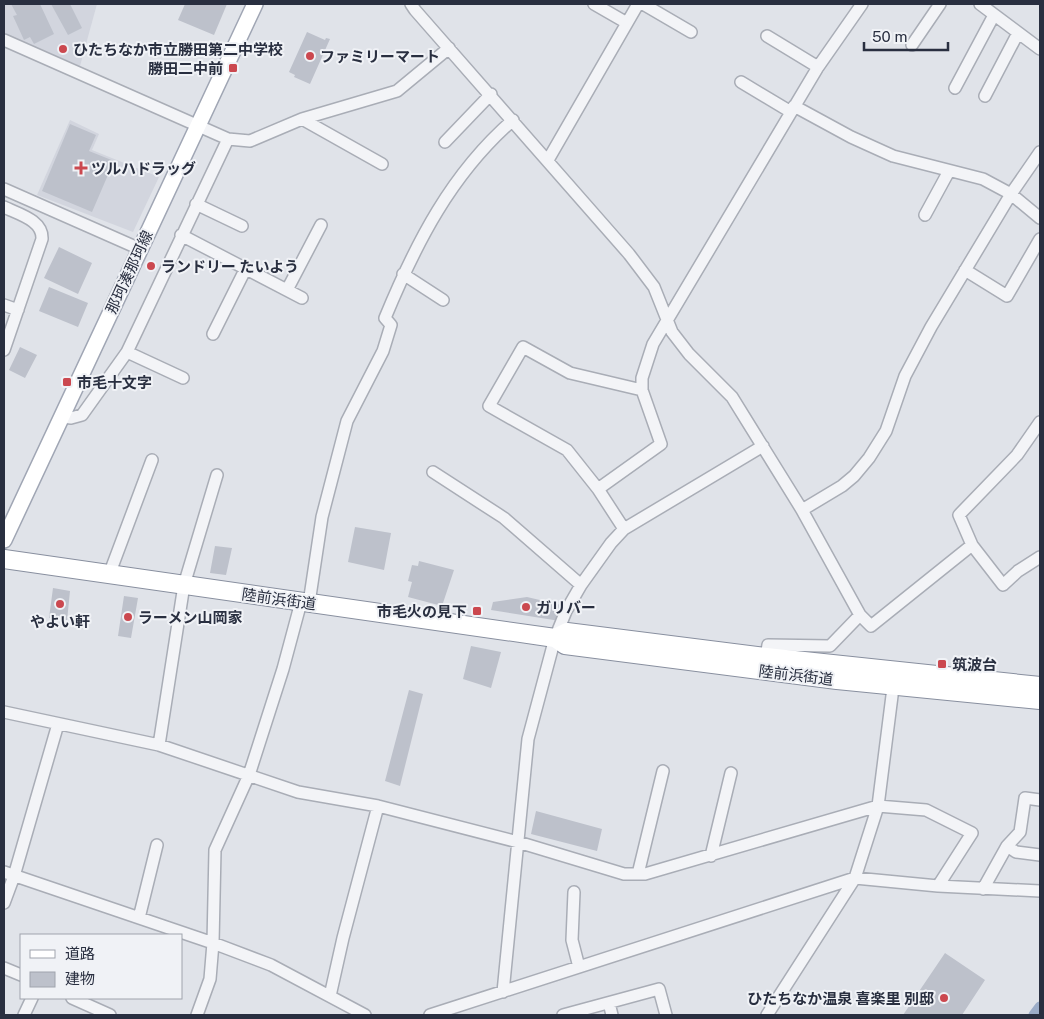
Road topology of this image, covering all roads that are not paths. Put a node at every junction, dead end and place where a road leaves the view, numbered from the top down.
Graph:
1 (254, 4) edge
2 (594, 4) edge
3 (638, 4) edge
4 (643, 4) edge
5 (862, 4) edge
6 (940, 4) edge
7 (980, 4) edge
8 (415, 6) edge
9 (994, 15) junction
10 (627, 23) junction
11 (691, 32) dead end
12 (1018, 32) junction
13 (768, 36) dead end
14 (4, 40) edge
15 (912, 45) dead end
16 (449, 48) junction
17 (1040, 49) edge
18 (818, 67) junction
19 (741, 82) dead end
20 (955, 88) dead end
21 (491, 94) junction
22 (985, 96) dead end
23 (792, 109) junction
24 (302, 119) junction
25 (513, 120) junction
26 (198, 125) junction
27 (228, 139) junction
28 (445, 142) dead end
29 (1040, 152) edge
30 (548, 160) junction
31 (382, 164) dead end
32 (949, 171) junction
33 (4, 189) edge
34 (1011, 194) junction
35 (24, 198) junction
36 (196, 204) junction
37 (4, 209) edge
38 (17, 213) junction
39 (925, 215) dead end
40 (1040, 218) edge
41 (321, 225) dead end
42 (242, 226) dead end
43 (182, 235) junction
44 (1040, 239) edge
45 (140, 249) junction
46 (246, 268) junction
47 (966, 270) junction
48 (403, 274) junction
49 (287, 290) junction
50 (302, 298) dead end
51 (443, 300) dead end
52 (4, 305) edge
53 (18, 310) junction
54 (666, 320) junction
55 (213, 334) dead end
56 (4, 350) edge
57 (127, 352) junction
58 (183, 378) dead end
59 (642, 390) junction
60 (62, 417) junction
61 (1040, 422) edge
62 (763, 446) junction
63 (152, 460) dead end
64 (433, 472) dead end
65 (217, 475) dead end
66 (598, 489) junction
67 (802, 510) junction
68 (624, 529) junction
69 (4, 540) edge
70 (972, 545) junction
71 (1040, 557) edge
72 (4, 559) edge
73 (109, 575) junction
74 (184, 585) junction
75 (581, 585) junction
76 (305, 602) junction
77 (860, 615) junction
78 (555, 638) junction
79 (766, 657) junction
80 (894, 678) junction
81 (1040, 686) edge
82 (1040, 700) edge
83 (4, 712) edge
84 (58, 724) junction
85 (159, 745) junction
86 (664, 771) dead end
87 (731, 773) dead end
88 (249, 775) junction
89 (1040, 800) edge
90 (378, 806) junction
91 (878, 806) junction
92 (518, 842) junction
93 (157, 845) dead end
94 (1007, 846) junction
95 (1040, 855) edge
96 (710, 856) junction
97 (9, 874) edge
98 (638, 874) junction
99 (855, 878) junction
100 (938, 886) junction
101 (983, 889) junction
102 (1040, 891) edge
103 (574, 892) dead end
104 (4, 903) edge
105 (139, 918) junction
106 (213, 943) junction
107 (579, 967) junction
108 (4, 968) edge
109 (20, 975) edge
110 (503, 992) junction
111 (330, 996) junction
112 (32, 999) edge
113 (74, 999) edge
114 (609, 1003) junction
115 (24, 1015) edge
116 (110, 1015) edge
117 (197, 1015) edge
118 (365, 1015) edge
119 (434, 1015) edge
120 (563, 1015) edge
121 (612, 1015) edge
122 (666, 1015) edge
123 (766, 1015) edge

1 - 26 main road, 那珂湊那珂線
2 - 10 street
3 - 10 street
4 - 11 street
5 - 18 street
6 - 15 street
7 - 9 street
8 - 16 street
9 - 12 street
9 - 20 street
10 - 30 street
12 - 17 street
12 - 22 street
13 - 18 street
14 - 26 street
16 - 21 street
16 - 24 street
18 - 23 street
19 - 23 street
21 - 25 street
21 - 28 street
23 - 32 street
23 - 54 street
24 - 27 street
24 - 31 street
25 - 30 street
25 - 48 street
26 - 27 street
26 - 45 main road, 那珂湊那珂線
27 - 36 street
29 - 34 street
30 - 54 street
32 - 34 street
32 - 39 street
33 - 35 street
34 - 40 street
34 - 47 street
35 - 38 street
35 - 45 street
36 - 42 street
36 - 43 street
37 - 38 street
38 - 53 street
41 - 49 street
43 - 46 street
43 - 57 street
44 - 47 street
45 - 60 main road, 那珂湊那珂線
46 - 49 street
46 - 55 street
47 - 67 street
48 - 51 street
48 - 76 street
49 - 50 street
52 - 53 street
53 - 56 street
54 - 59 street
54 - 62 street
57 - 58 street
57 - 60 street
59 - 66 street
59 - 66 street
60 - 69 main road, 那珂湊那珂線
61 - 70 street
62 - 67 street
62 - 68 street
63 - 73 street
64 - 75 street
65 - 74 street
66 - 68 street
67 - 77 street
68 - 75 street
70 - 71 street
70 - 77 street
72 - 73 highway, 陸前浜街道
73 - 74 highway, 陸前浜街道
74 - 76 highway, 陸前浜街道
74 - 85 street
75 - 78 street
76 - 78 highway, 陸前浜街道
76 - 88 street
77 - 79 street
78 - 79 highway, 陸前浜街道
78 - 80 highway, 陸前浜街道
78 - 92 street
79 - 80 highway, 陸前浜街道
80 - 81 highway, 陸前浜街道
80 - 82 highway, 陸前浜街道
80 - 91 street
83 - 84 street
84 - 85 street
84 - 97 street
85 - 88 street
86 - 98 street
87 - 96 street
88 - 90 street
88 - 106 street
89 - 94 street
90 - 92 street
90 - 111 street
91 - 96 street
91 - 99 street
91 - 100 street
92 - 98 street
92 - 110 street
93 - 105 street
94 - 95 street
94 - 101 street
96 - 98 street
97 - 104 street
97 - 105 street
99 - 100 street
99 - 107 street
99 - 123 street
100 - 101 street
101 - 102 street
103 - 107 street
105 - 106 street
106 - 111 street
106 - 117 street
107 - 110 street
108 - 109 street
110 - 119 street
111 - 118 street
112 - 115 street
113 - 116 street
114 - 120 street
114 - 121 street
114 - 122 street

